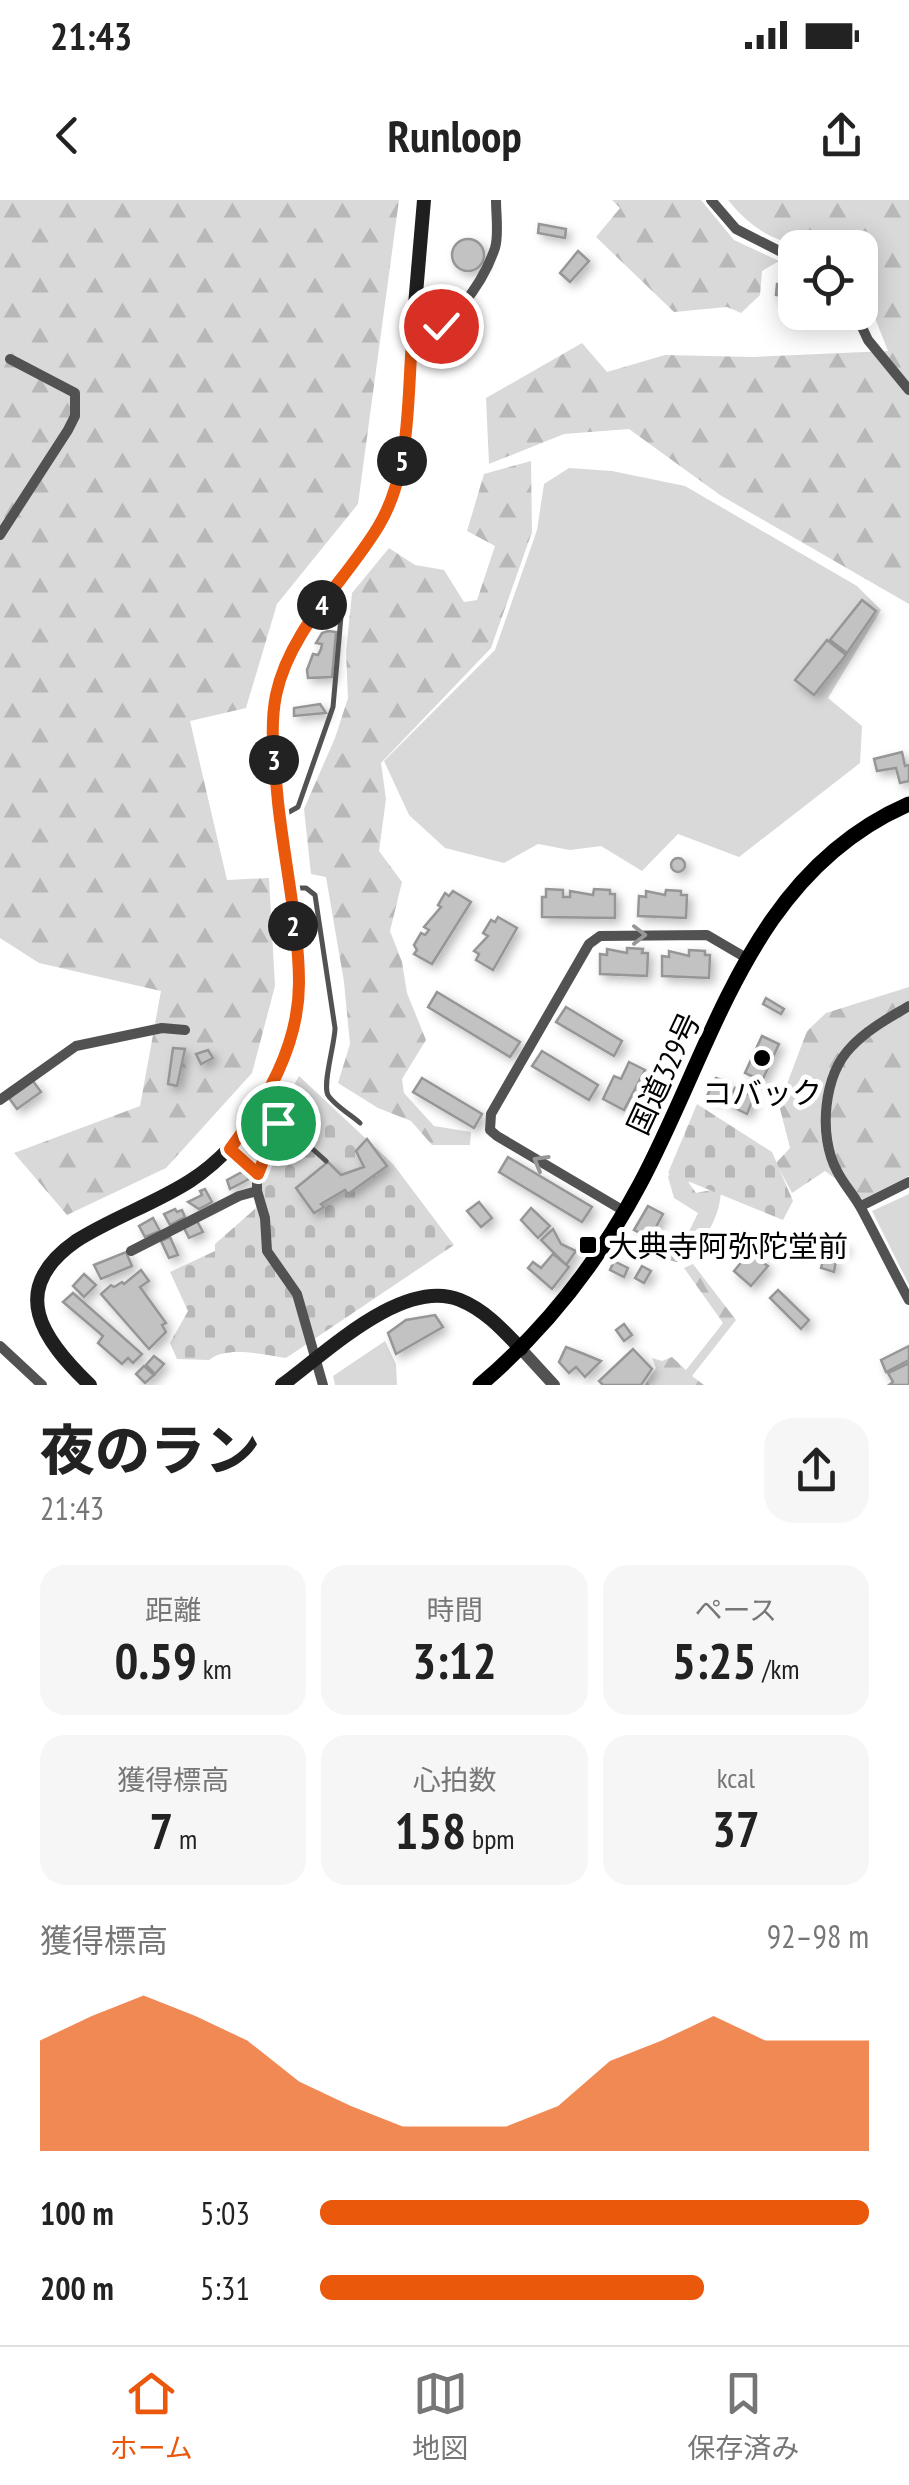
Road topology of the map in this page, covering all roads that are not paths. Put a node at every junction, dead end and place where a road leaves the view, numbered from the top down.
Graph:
1 (424, 200) edge
2 (496, 200) edge
3 (711, 200) edge
4 (778, 251) edge
5 (863, 330) edge
6 (412, 342) junction
7 (10, 359) dead end
8 (909, 390) edge
9 (0, 535) edge
10 (334, 588) junction
11 (909, 804) edge
12 (280, 817) junction
13 (288, 888) junction
14 (748, 960) junction
15 (909, 1006) edge
16 (185, 1030) dead end
17 (0, 1100) edge
18 (360, 1123) dead end
19 (230, 1149) junction
20 (326, 1161) dead end
21 (258, 1174) junction
22 (909, 1182) edge
23 (258, 1191) junction
24 (860, 1206) junction
25 (624, 1211) junction
26 (131, 1251) dead end
27 (909, 1300) edge
28 (0, 1346) edge
29 (521, 1349) junction
30 (42, 1385) edge
31 (90, 1385) edge
32 (282, 1385) edge
33 (323, 1385) edge
34 (480, 1385) edge
35 (554, 1385) edge

1 - 6 main road
2 - 6 street
3 - 4 street
5 - 8 street
6 - 10 main road
7 - 9 street
10 - 12 main road
10 - 12 lane
11 - 14 highway, 国道329号
12 - 13 main road
13 - 18 lane
13 - 19 main road
14 - 25 highway, 国道329号
25 -> 14 street
15 - 24 street
16 - 17 street
19 - 21 street
19 - 31 main road
20 - 21 lane
21 - 23 street
22 - 24 street
23 - 26 street
23 - 33 street
24 - 27 street
25 - 29 highway, 国道329号
28 - 30 street
29 - 32 main road
29 - 34 highway, 国道329号
29 - 35 street

